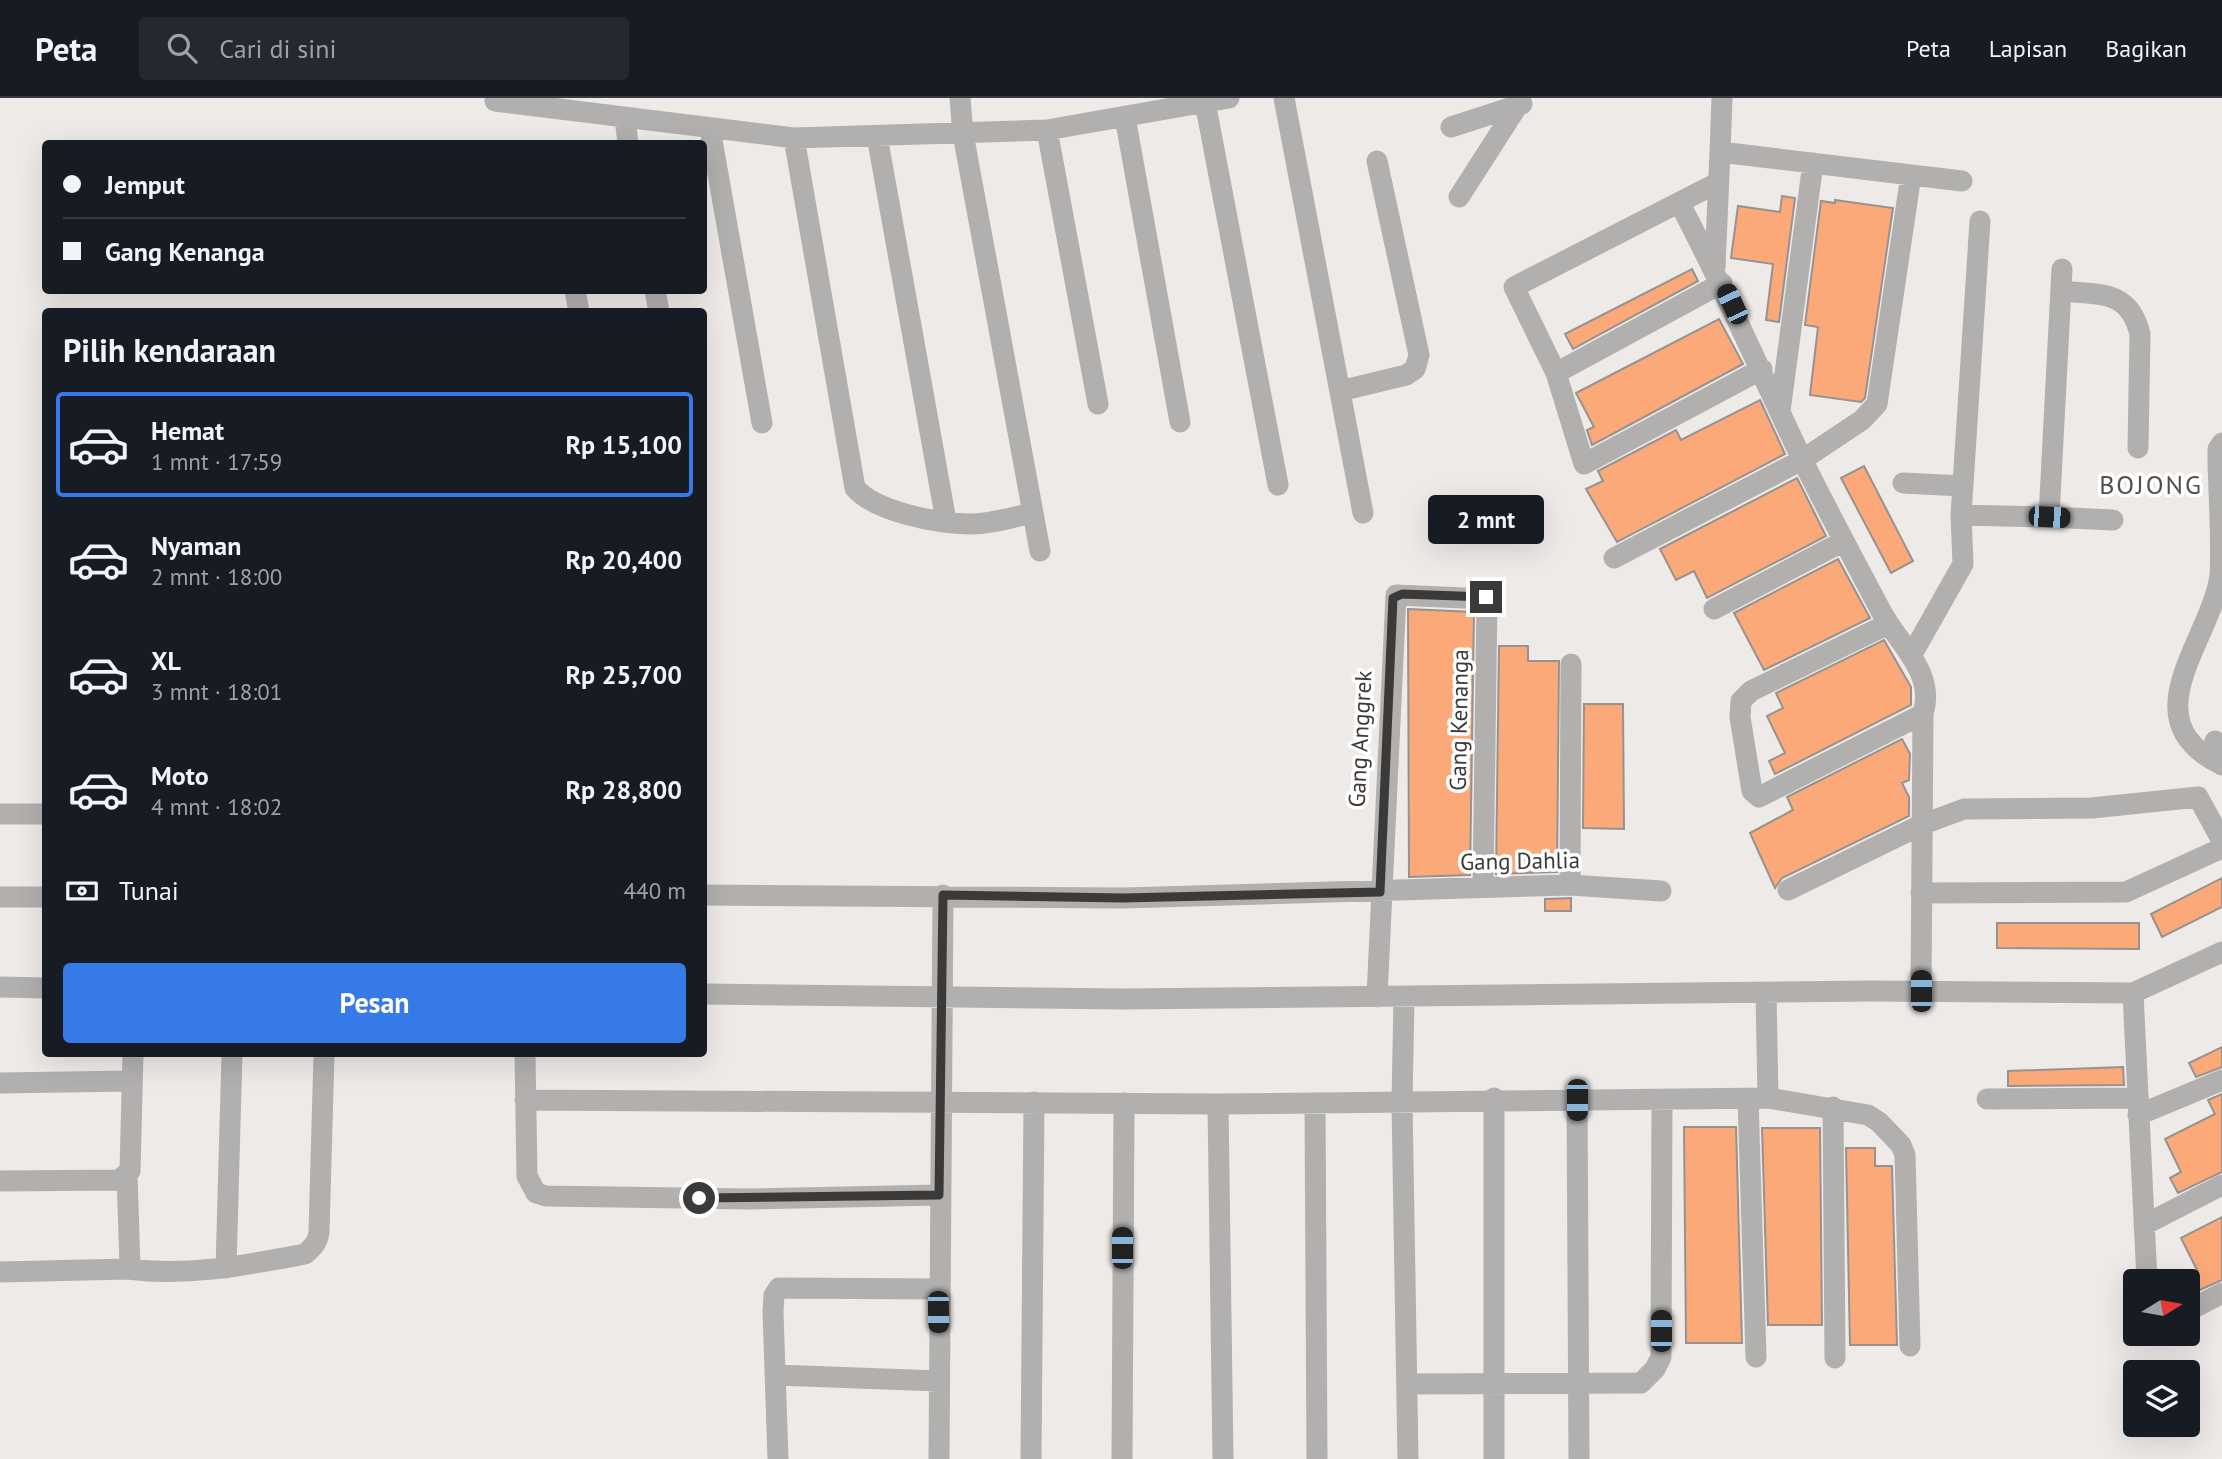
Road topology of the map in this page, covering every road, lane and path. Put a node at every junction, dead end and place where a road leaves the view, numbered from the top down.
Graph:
1 (960, 98) edge
2 (1229, 98) edge
3 (1284, 98) edge
4 (1722, 98) edge
5 (495, 101) dead end
6 (1525, 102) edge
7 (1205, 103) junction
8 (1125, 117) junction
9 (1451, 127) dead end
10 (710, 129) junction
11 (1047, 130) junction
12 (962, 134) junction
13 (626, 135) edge
14 (877, 136) junction
15 (794, 138) junction
16 (1720, 152) junction
17 (1377, 161) dead end
18 (1814, 163) junction
19 (1911, 175) junction
20 (1962, 181) dead end
21 (1717, 183) junction
22 (1459, 197) dead end
23 (1680, 204) junction
24 (1980, 221) dead end
25 (2062, 269) dead end
26 (1718, 276) junction
27 (2061, 291) junction
28 (1762, 369) junction
29 (1556, 373) junction
30 (1340, 391) junction
31 (1098, 404) dead end
32 (1780, 411) junction
33 (762, 422) dead end
34 (1180, 422) dead end
35 (2222, 443) edge
36 (2138, 448) dead end
37 (1802, 460) junction
38 (1903, 482) dead end
39 (1278, 485) dead end
40 (1963, 486) junction
41 (1033, 513) junction
42 (1363, 513) dead end
43 (1961, 515) junction
44 (2049, 517) junction
45 (2113, 520) dead end
46 (946, 521) junction
47 (1844, 541) junction
48 (1040, 551) dead end
49 (1614, 558) dead end
50 (1402, 594) joint
51 (1714, 609) dead end
52 (1888, 624) junction
53 (1911, 656) junction
54 (1571, 664) dead end
55 (1923, 714) junction
56 (2222, 765) edge
57 (0, 814) edge
58 (42, 814) edge
59 (1921, 825) junction
60 (2222, 841) edge
61 (2222, 848) edge
62 (1570, 885) junction
63 (1483, 886) junction
64 (1788, 890) dead end
65 (1661, 891) dead end
66 (1380, 892) junction
67 (1921, 892) junction
68 (707, 895) edge
69 (943, 895) junction
70 (0, 897) edge
71 (42, 897) edge
72 (2222, 953) edge
73 (0, 987) edge
74 (42, 988) edge
75 (1921, 991) junction
76 (1766, 992) junction
77 (2133, 993) junction
78 (707, 994) edge
79 (941, 997) junction
80 (1377, 997) junction
81 (1405, 998) junction
82 (133, 1057) edge
83 (232, 1057) edge
84 (324, 1057) edge
85 (525, 1057) edge
86 (2222, 1080) edge
87 (132, 1081) junction
88 (0, 1083) edge
89 (1494, 1098) junction
90 (1758, 1098) junction
91 (1987, 1099) dead end
92 (525, 1100) junction
93 (941, 1100) junction
94 (1577, 1100) junction
95 (1662, 1100) junction
96 (1034, 1102) junction
97 (1402, 1102) junction
98 (1124, 1103) junction
99 (1315, 1103) junction
100 (1218, 1104) junction
101 (2137, 1106) junction
102 (1833, 1107) junction
103 (127, 1176) junction
104 (0, 1181) edge
105 (2222, 1185) edge
106 (939, 1195) junction
107 (2144, 1225) junction
108 (226, 1268) junction
109 (128, 1269) junction
110 (2146, 1269) edge
111 (0, 1272) edge
112 (938, 1289) junction
113 (2222, 1293) edge
114 (2200, 1305) edge
115 (1910, 1346) dead end
116 (1756, 1357) dead end
117 (1835, 1358) dead end
118 (775, 1375) junction
119 (939, 1381) junction
120 (1495, 1382) junction
121 (1578, 1382) junction
122 (1408, 1384) junction
123 (778, 1459) edge
124 (939, 1459) edge
125 (1031, 1459) edge
126 (1122, 1459) edge
127 (1223, 1459) edge
128 (1317, 1459) edge
129 (1408, 1459) edge
130 (1494, 1459) edge
131 (1579, 1459) edge

1 - 12 street
2 - 7 street
3 - 30 street
4 - 16 street
5 - 13 street
6 - 9 street
6 - 22 street
7 - 8 street
7 - 39 street
8 - 11 street
8 - 34 street
10 - 13 street
10 - 15 street
10 - 33 street
11 - 12 street
11 - 31 street
12 - 14 street
12 - 41 street
14 - 15 street
14 - 46 street
15 - 46 street
16 - 18 street
16 - 21 street
17 - 30 street
18 - 19 street
18 - 32 street
19 - 20 street
19 - 37 street
21 - 23 street
21 - 26 street
23 - 26 street
23 - 29 street
24 - 40 street
25 - 27 street
26 - 28 street
26 - 29 street
27 - 36 street
27 - 44 street
28 - 29 street
28 - 32 street
30 - 42 street
32 - 37 street
35 - 56 street
37 - 47 street
37 - 49 street
38 - 40 street
40 - 43 street
41 - 46 street
41 - 48 street
43 - 44 street
43 - 53 street
44 - 45 street
47 - 51 street
47 - 52 street
50 - 63 street, Gang Kenanga
50 - 66 street, Gang Anggrek
52 - 53 street
52 - 55 street
53 - 55 street
54 - 62 street
55 - 59 street
57 - 58 street
59 - 60 street
59 - 64 street
59 - 67 street
61 - 67 street
62 - 63 street, Gang Dahlia
62 - 65 street, Gang Dahlia
63 - 66 street, Gang Dahlia
66 - 69 street, Gang Dahlia
66 - 80 street
67 - 75 street
68 - 69 street, Gang Dahlia
69 - 79 street
70 - 71 street
72 - 77 street
73 - 74 street
75 - 76 street
75 - 77 street
76 - 81 street
76 - 90 street
77 - 101 street
78 - 79 street
79 - 80 street
79 - 93 street
80 - 81 street
81 - 97 street
82 - 87 street
83 - 108 street
84 - 108 street
85 - 92 street
86 - 101 street
87 - 88 street
87 - 103 street
89 - 94 street
89 - 97 street
89 - 120 street
90 - 95 street
90 - 102 street
90 - 116 street
91 - 101 street
92 - 93 street
92 - 106 street
93 - 96 street
93 - 106 street
94 - 95 street
94 - 121 street
95 - 121 street
96 - 98 street
96 - 125 street
97 - 99 street
97 - 122 street
98 - 100 street
98 - 126 street
99 - 100 street
99 - 128 street
100 - 127 street
101 - 107 street
102 - 115 street
102 - 117 street
103 - 104 street
103 - 109 street
105 - 107 street
106 - 112 street
107 - 110 street
108 - 109 street
109 - 111 street
112 - 118 street
112 - 119 street
113 - 114 street
118 - 119 street
118 - 123 street
119 - 124 street
120 - 121 street
120 - 122 street
120 - 130 street
121 - 131 street
122 - 129 street

